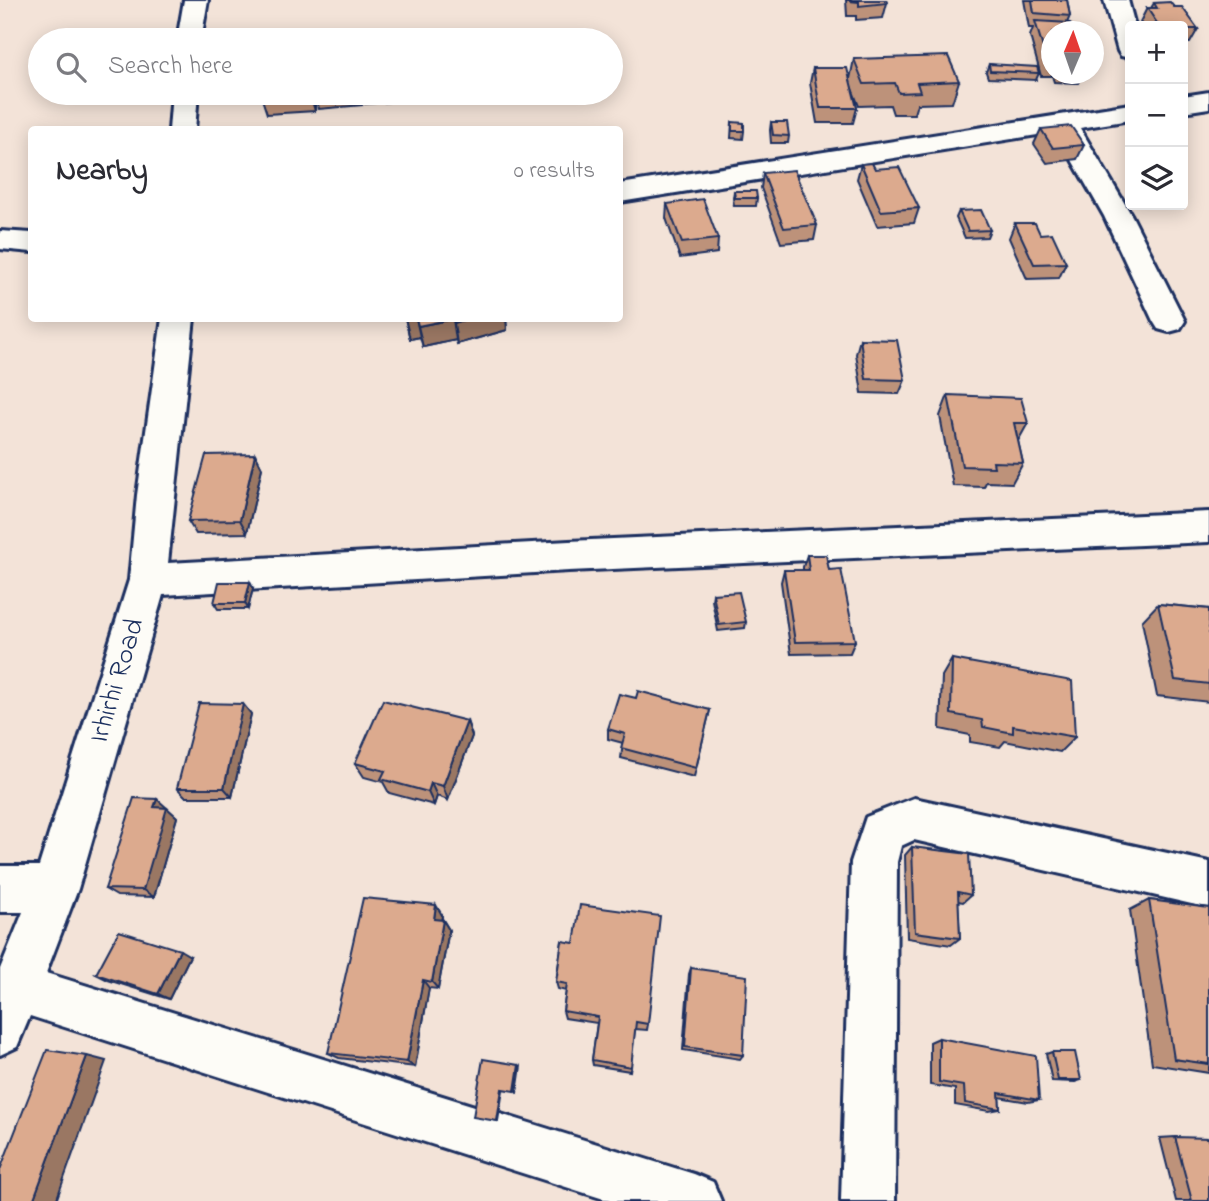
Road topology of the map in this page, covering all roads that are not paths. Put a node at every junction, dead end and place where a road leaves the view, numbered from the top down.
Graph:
1 (196, 0) edge
2 (1116, 0) edge
3 (191, 28) edge
4 (1125, 33) edge
5 (1209, 100) edge
6 (1188, 103) edge
7 (184, 105) edge
8 (1125, 114) edge
9 (1064, 123) junction
10 (183, 126) edge
11 (623, 193) edge
12 (0, 240) edge
13 (28, 243) edge
14 (1169, 321) dead end
15 (177, 322) edge
16 (1209, 527) edge
17 (148, 580) junction
18 (1209, 885) edge
19 (0, 889) edge
20 (55, 889) junction
21 (9, 1009) edge
22 (694, 1201) edge
23 (868, 1201) edge

1 - 3 street
2 - 4 street
5 - 6 street
7 - 10 street
8 - 9 street
9 - 11 street
9 - 14 street
12 - 13 street
15 - 17 street, Irhirhi Road
16 - 17 street
17 - 20 street, Irhirhi Road
18 - 23 street
19 - 20 street
20 - 21 street, Irhirhi Road
21 - 22 street

